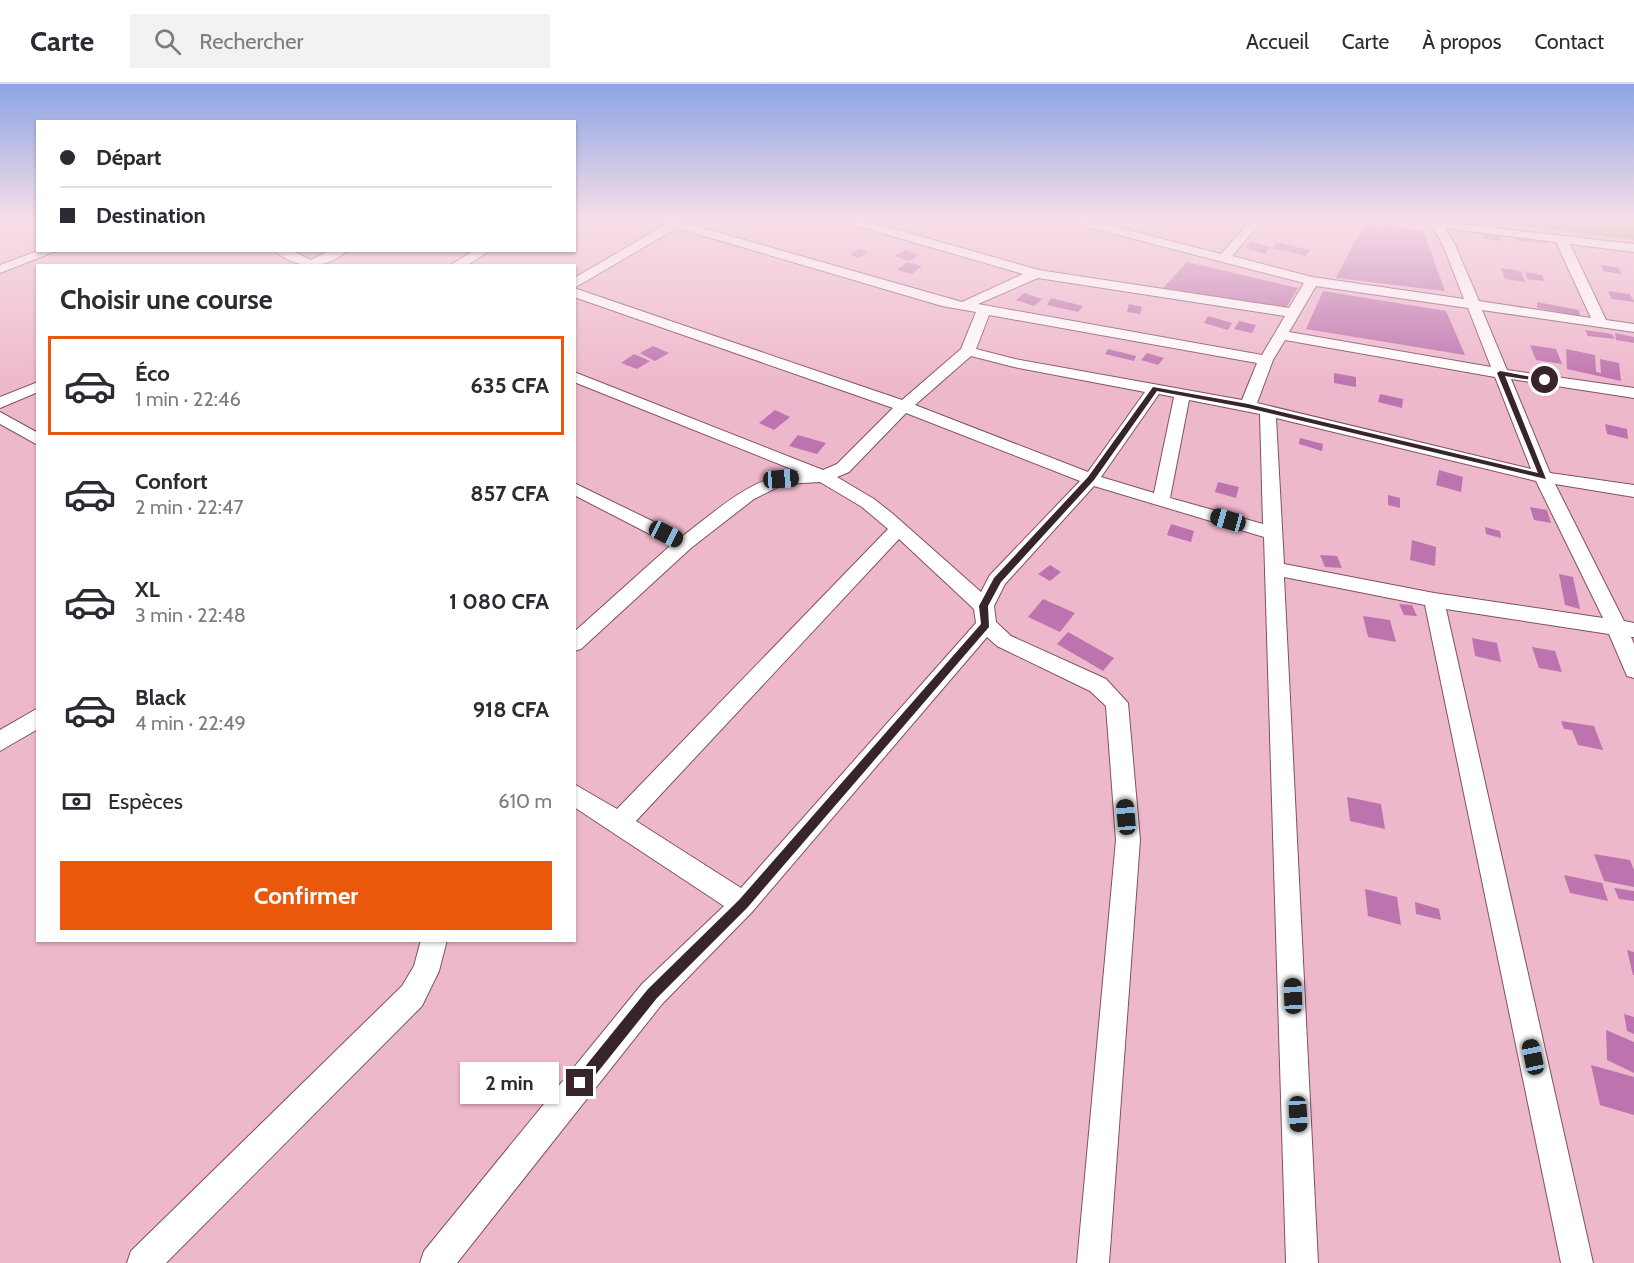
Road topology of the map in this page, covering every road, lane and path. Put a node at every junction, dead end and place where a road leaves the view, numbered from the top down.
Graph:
1 (589, 275) edge
2 (854, 275) edge
3 (1034, 275) edge
4 (1045, 275) edge
5 (1289, 275) edge
6 (1461, 275) edge
7 (1578, 275) edge
8 (1312, 281) junction
9 (576, 283) edge
10 (576, 293) edge
11 (1472, 304) junction
12 (964, 306) junction
13 (984, 310) junction
14 (1293, 313) junction
15 (1601, 323) junction
16 (1634, 328) edge
17 (1280, 335) junction
18 (968, 351) junction
19 (1266, 360) junction
20 (1500, 373) junction
21 (576, 377) edge
22 (36, 387) edge
23 (1155, 389) junction
24 (1634, 393) edge
25 (1182, 394) junction
26 (0, 403) edge
27 (904, 406) junction
28 (1258, 408) junction
29 (0, 417) edge
30 (36, 439) edge
31 (823, 476) junction
32 (1543, 477) junction
33 (1091, 478) junction
34 (576, 489) edge
35 (1634, 491) edge
36 (1161, 501) junction
37 (898, 529) junction
38 (1274, 533) junction
39 (684, 544) junction
40 (1275, 569) junction
41 (1434, 600) junction
42 (985, 616) junction
43 (1625, 628) edge
44 (576, 642) edge
45 (1634, 670) edge
46 (36, 718) edge
47 (0, 742) edge
48 (576, 795) edge
49 (619, 823) junction
50 (743, 904) junction
51 (433, 942) edge
52 (143, 1263) edge
53 (436, 1263) edge
54 (1093, 1263) edge
55 (1302, 1263) edge
56 (1577, 1263) edge

1 - 9 street
2 - 12 street
3 - 12 street
4 - 14 street
5 - 8 street
6 - 11 street
7 - 15 street
8 - 11 street
8 - 14 street
10 - 27 street
11 - 15 street
11 - 20 street
12 - 13 street
13 - 18 street
13 - 19 street
14 - 17 street
15 - 16 street
17 - 19 street
17 - 20 street
18 - 23 street
18 - 27 street
19 - 28 street
20 - 24 street
20 - 32 street
21 - 31 street
22 - 26 street
23 - 25 street
23 - 33 street
25 - 28 street
25 - 36 street
27 - 31 street
27 - 33 street
28 - 32 street
28 - 38 street
29 - 30 street
31 - 37 street
31 - 39 street
32 - 35 street
32 - 43 street
33 - 36 street
33 - 42 street
34 - 39 street
36 - 38 street
37 - 42 street
37 - 49 street
38 - 40 street
39 - 44 street
40 - 41 street
40 - 55 street
41 - 43 street
41 - 56 street
42 - 50 street
42 - 54 street
43 - 45 street
46 - 47 street
48 - 49 street
49 - 50 street
50 - 53 street
51 - 52 street

